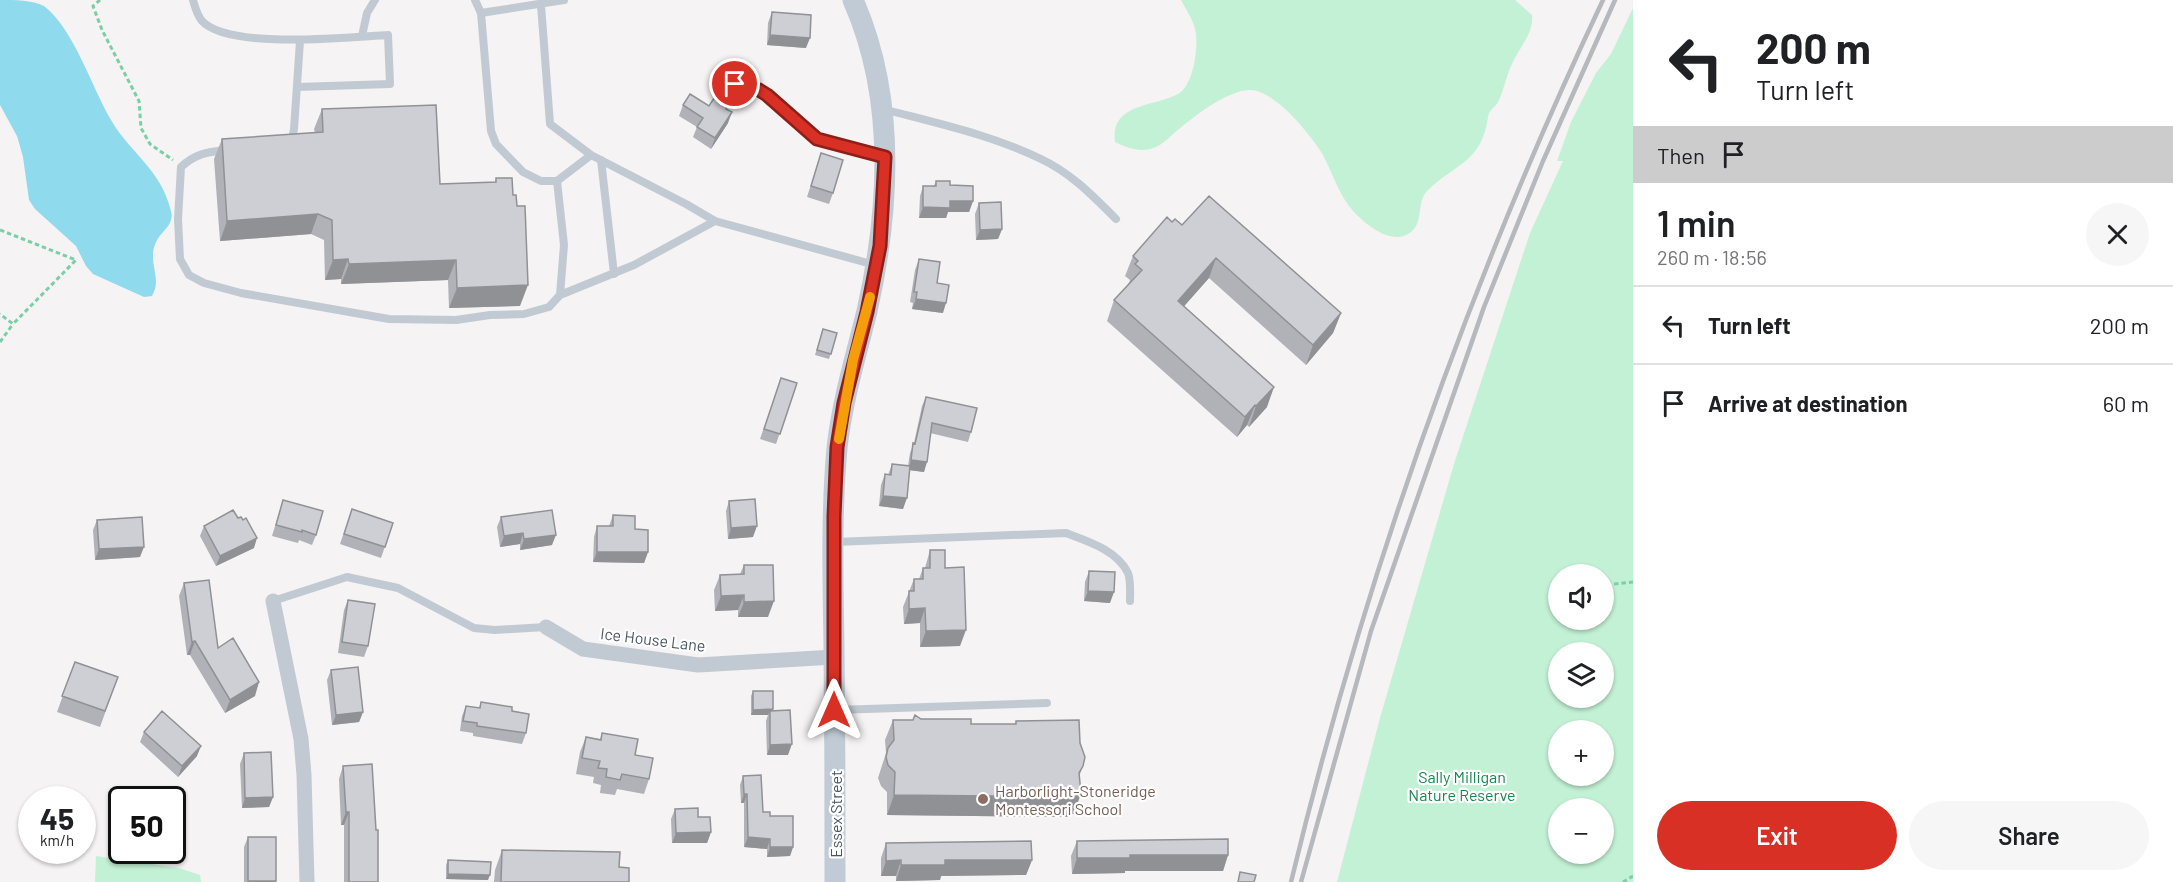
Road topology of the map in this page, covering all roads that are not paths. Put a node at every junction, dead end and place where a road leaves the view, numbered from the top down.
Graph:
1 (193, 0) edge
2 (375, 0) edge
3 (475, 0) edge
4 (564, 0) edge
5 (853, 0) edge
6 (541, 5) junction
7 (481, 13) junction
8 (362, 36) junction
9 (300, 41) junction
10 (735, 84) dead end
11 (297, 87) junction
12 (882, 109) junction
13 (277, 144) edge
14 (238, 148) edge
15 (591, 154) junction
16 (885, 157) junction
17 (601, 160) junction
18 (556, 181) junction
19 (1116, 219) dead end
20 (715, 221) junction
21 (876, 265) junction
22 (614, 274) junction
23 (560, 295) junction
24 (834, 542) junction
25 (273, 601) joint
26 (1130, 601) dead end
27 (546, 627) joint
28 (834, 657) junction
29 (1047, 703) dead end
30 (834, 710) junction
31 (307, 882) edge
32 (835, 882) edge

1 - 9 lane
2 - 8 lane
3 - 7 lane
4 - 6 lane
5 - 12 main road, Essex Street
6 - 7 lane
6 - 15 lane
7 - 18 lane
8 - 9 lane
8 - 11 lane
9 - 11 lane
10 - 16 lane
11 - 13 lane
12 - 16 main road, Essex Street
12 - 19 lane
14 - 23 lane
15 - 17 lane
15 - 18 lane
16 - 21 main road, Essex Street
17 - 20 lane
17 - 22 lane
18 - 23 lane
20 - 21 lane
20 - 22 lane
21 - 24 main road, Essex Street
22 - 23 lane
24 - 26 lane
24 - 28 main road, Essex Street
25 - 27 lane
25 - 31 street
27 - 28 street, Ice House Lane
28 - 30 main road, Essex Street
29 - 30 lane
30 - 32 main road, Essex Street

